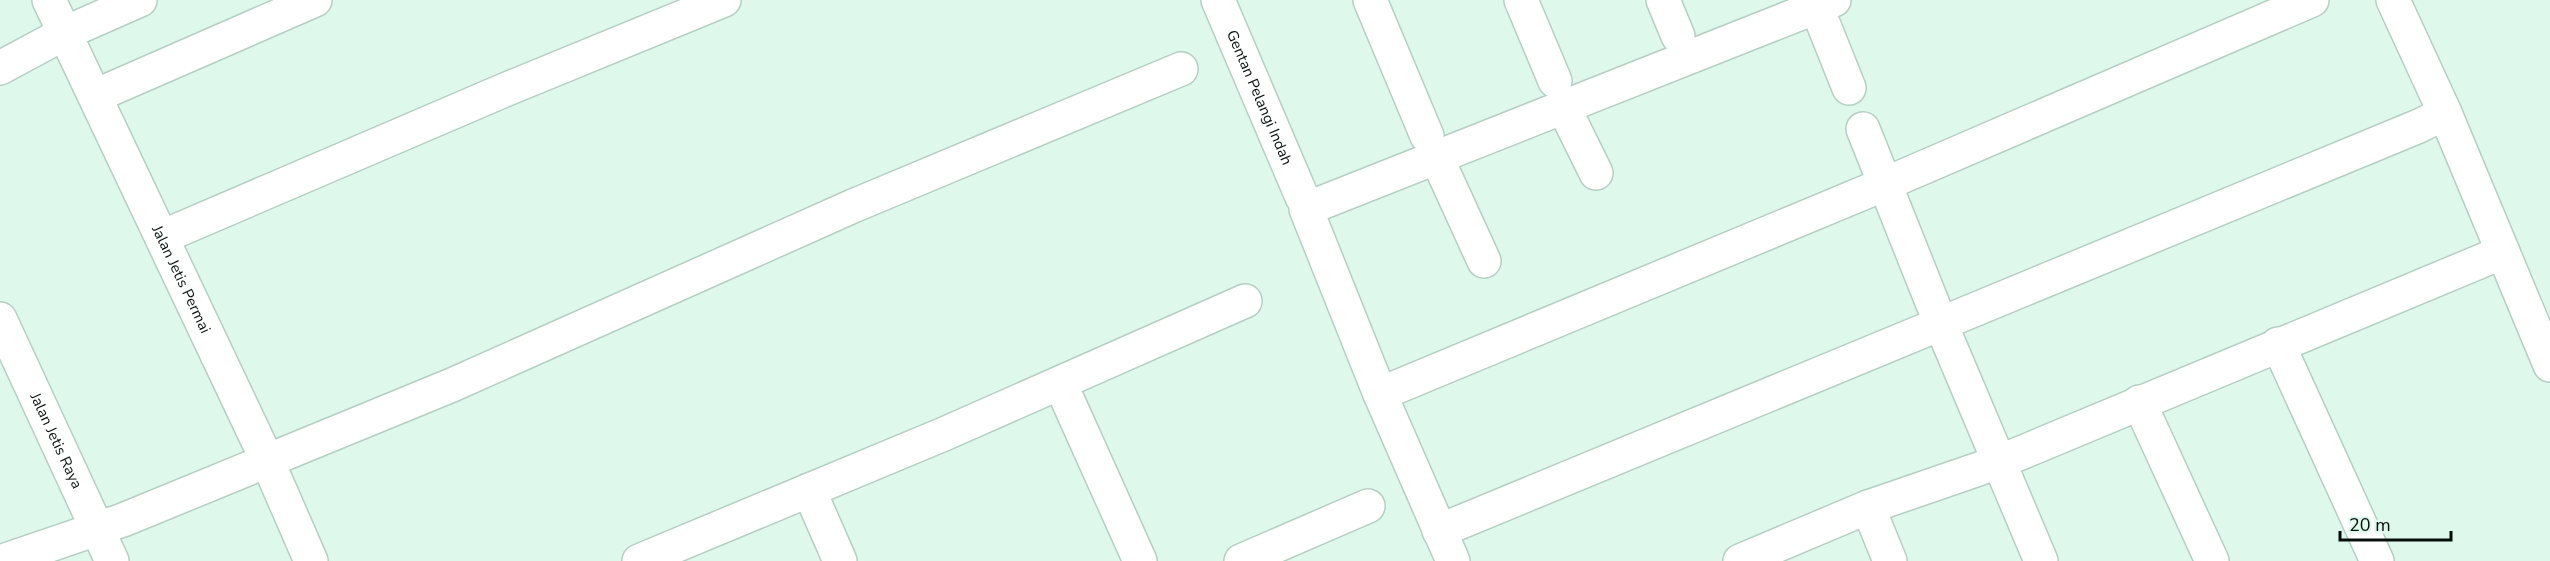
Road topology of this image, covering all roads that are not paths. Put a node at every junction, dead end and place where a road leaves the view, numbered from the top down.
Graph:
1 (49, 0) edge
2 (140, 0) edge
3 (315, 0) edge
4 (724, 0) edge
5 (1218, 0) edge
6 (1370, 0) edge
7 (1521, 0) edge
8 (1663, 0) edge
9 (2312, 0) edge
10 (2393, 0) edge
11 (1826, 4) edge
12 (64, 33) junction
13 (1678, 36) dead end
14 (0, 68) edge
15 (1181, 69) dead end
16 (1849, 88) dead end
17 (1559, 94) junction
18 (95, 96) junction
19 (2445, 113) junction
20 (1863, 129) dead end
21 (1432, 146) junction
22 (1596, 173) dead end
23 (1885, 184) junction
24 (1302, 197) dead end
25 (162, 237) junction
26 (2503, 252) junction
27 (1484, 261) dead end
28 (1245, 301) dead end
29 (0, 319) edge
30 (1940, 322) junction
31 (2277, 344) junction
32 (2547, 352) edge
33 (1060, 382) junction
34 (1380, 394) junction
35 (2139, 402) junction
36 (267, 460) junction
37 (1999, 462) junction
38 (808, 490) junction
39 (1368, 506) dead end
40 (1868, 507) junction
41 (97, 527) junction
42 (1439, 531) junction
43 (3, 561) edge
44 (112, 561) edge
45 (311, 561) edge
46 (639, 561) edge
47 (840, 561) edge
48 (1140, 561) edge
49 (1241, 561) edge
50 (1453, 561) edge
51 (1740, 561) edge
52 (1890, 561) edge
53 (2041, 561) edge
54 (2212, 561) edge
55 (2377, 561) edge

1 - 12 street, Jalan Jetis Permai
2 - 12 street
3 - 18 street
4 - 25 street
5 - 24 street, Gentan Pelangi Indah
6 - 21 street
7 - 17 street
8 - 13 street
9 - 23 street
10 - 19 street
11 - 16 street
11 - 17 street
12 - 14 street
12 - 18 street, Jalan Jetis Permai
15 - 36 street
17 - 21 street
17 - 22 street
18 - 25 street, Jalan Jetis Permai
19 - 26 street
19 - 30 street
20 - 23 street
21 - 27 street
21 - 34 street
23 - 30 street
23 - 34 street
25 - 36 street, Jalan Jetis Permai
26 - 31 street
26 - 32 street
28 - 33 street
29 - 41 street, Jalan Jetis Raya
30 - 37 street
30 - 42 street
31 - 35 street
31 - 55 street
33 - 38 street
33 - 48 street
34 - 42 street
35 - 37 street
35 - 54 street
36 - 41 street
36 - 45 street, Jalan Jetis Permai
37 - 40 street
37 - 53 street
38 - 46 street
38 - 47 street
39 - 49 street
40 - 51 street
40 - 52 street
41 - 43 street
41 - 44 street, Jalan Jetis Raya
42 - 50 street

